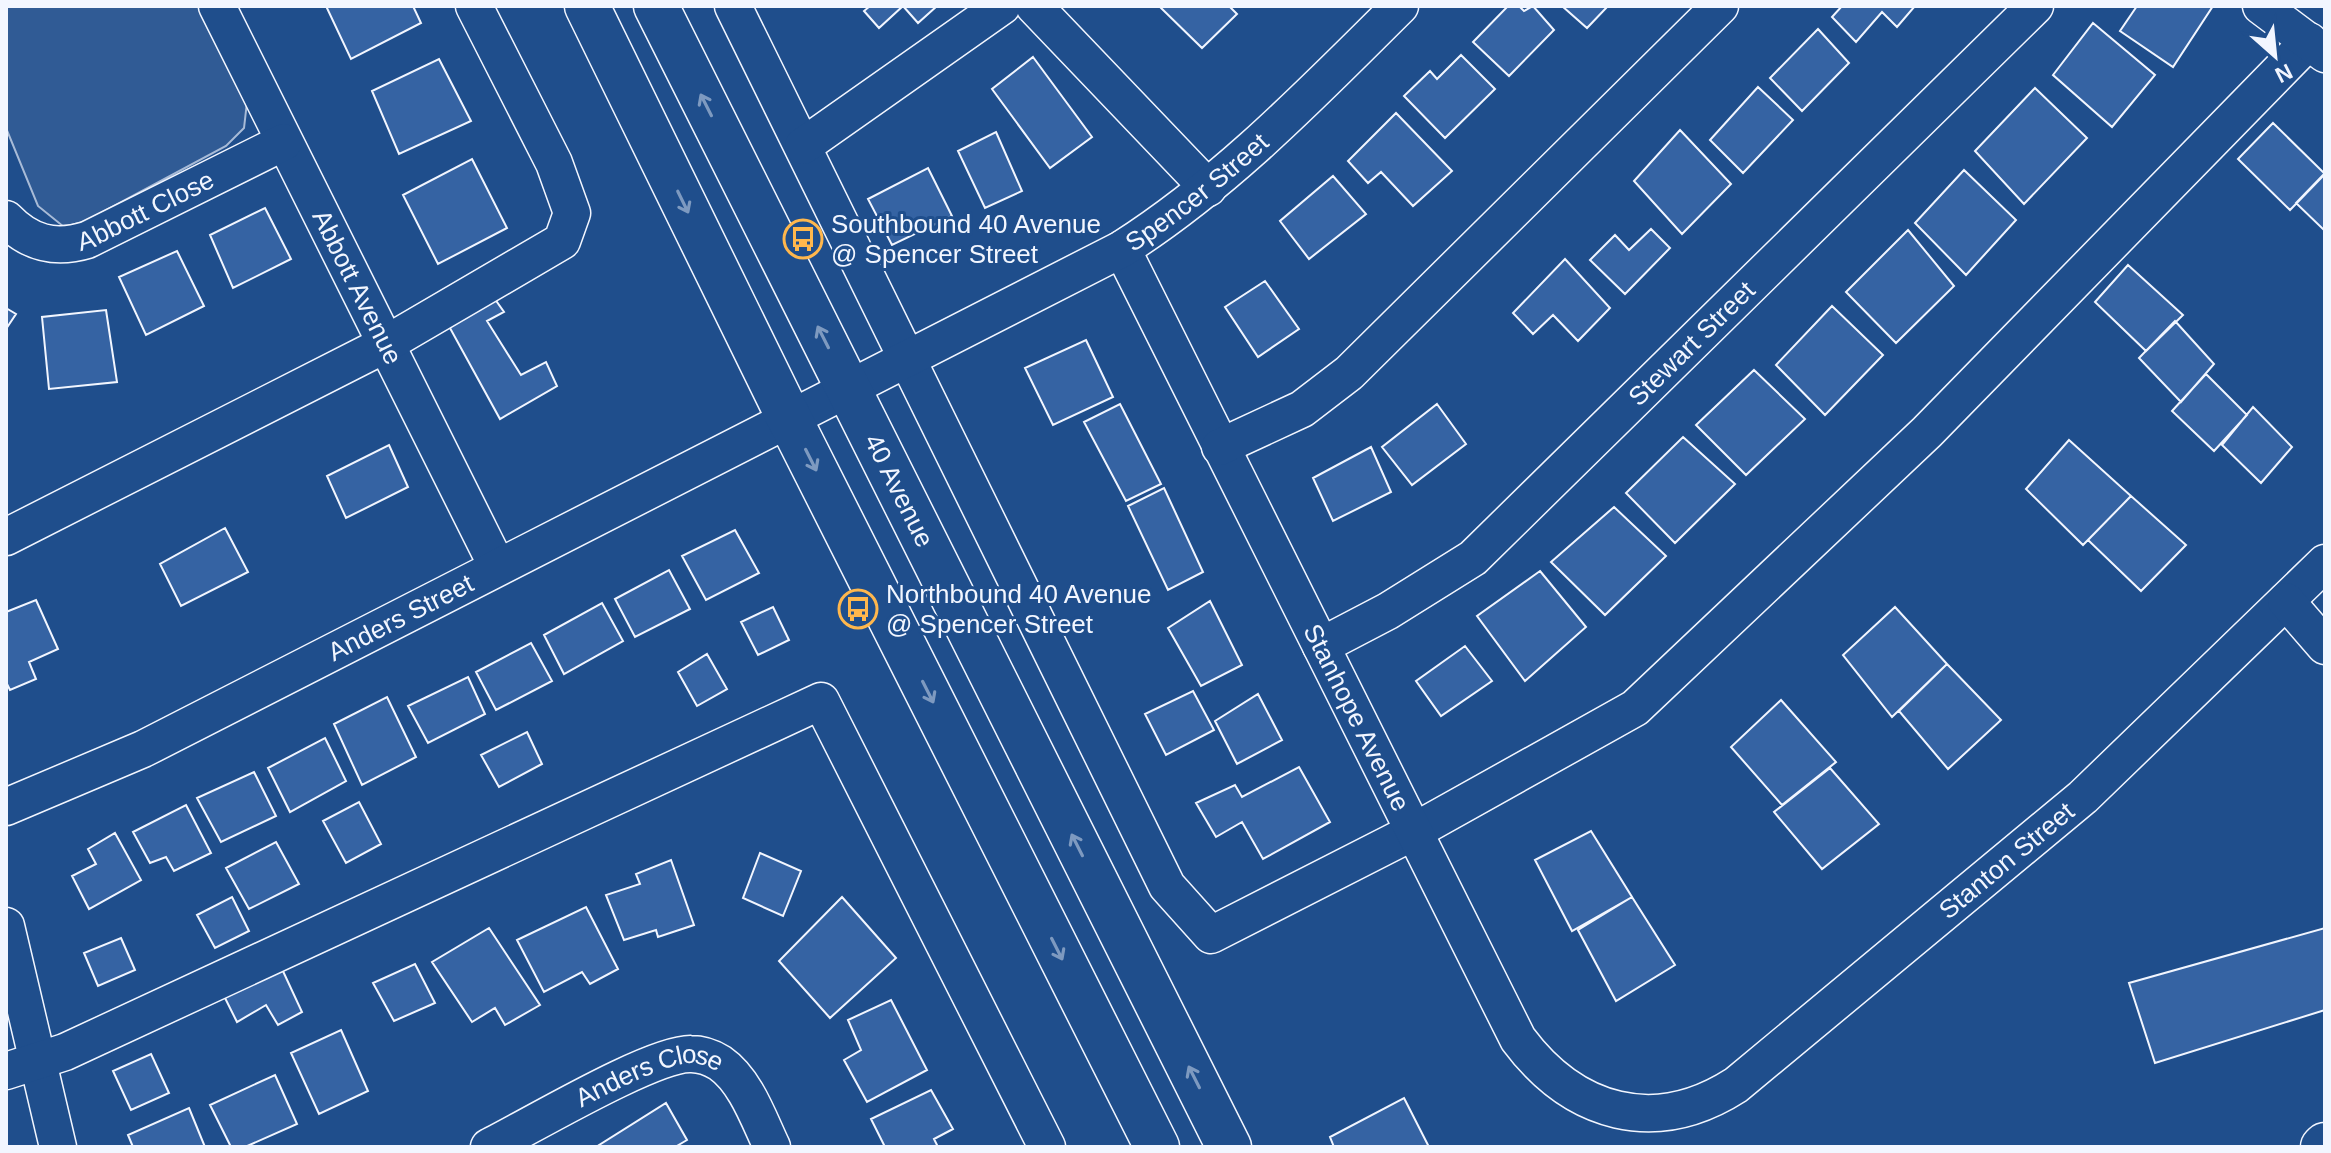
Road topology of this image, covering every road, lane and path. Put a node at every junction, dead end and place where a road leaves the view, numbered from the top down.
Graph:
1 (217, 6) edge
2 (474, 6) edge
3 (587, 6) edge
4 (656, 6) edge
5 (733, 6) edge
6 (1002, 6) edge
7 (1034, 6) edge
8 (1400, 6) edge
9 (1720, 6) edge
10 (2035, 6) edge
11 (2261, 6) edge
12 (2317, 47) edge
13 (284, 142) junction
14 (803, 146) junction
15 (1208, 188) junction
16 (6, 219) edge
17 (1122, 249) junction
18 (384, 345) junction
19 (905, 358) junction
20 (848, 387) junction
21 (789, 418) junction
22 (1220, 447) junction
23 (6, 537) edge
24 (2325, 563) edge
25 (497, 566) junction
26 (2286, 601) junction
27 (1321, 646) junction
28 (2325, 646) edge
29 (6, 807) edge
30 (1413, 832) junction
31 (6, 926) edge
32 (22, 1067) edge
33 (1657, 1113) joint
34 (495, 1146) edge
35 (58, 1147) edge
36 (772, 1147) edge
37 (1047, 1147) edge
38 (1157, 1147) edge
39 (1229, 1147) edge

1 - 13 street, Abbott Avenue
2 - 18 street
3 -> 21 main road
20 -> 4 main road, 40 Avenue
5 - 14 street
6 - 14 street
7 - 15 street
8 - 15 street, Spencer Street
9 - 22 street
10 - 27 street, Stewart Street
11 - 12 street
12 - 30 street
13 - 16 street, Abbott Close
13 - 18 street, Abbott Avenue
14 - 19 street
15 - 17 street, Spencer Street
17 - 19 street, Spencer Street
17 - 22 street, Stanhope Avenue
18 - 23 street
18 - 25 street, Abbott Avenue
19 - 20 street, Spencer Street
19 - 30 street
20 - 21 street, Spencer Street
39 -> 20 main road, 40 Avenue
21 - 25 street, Anders Street
21 -> 38 main road
22 - 27 street, Stanhope Avenue
24 - 26 street, Stanton Street
25 - 29 street, Anders Street
26 - 28 street
26 - 33 street, Stanton Street
27 - 30 street, Stanhope Avenue
30 - 33 street, Stanhope Avenue
31 - 32 street
32 - 35 street
32 - 37 street
34 - 36 street, Anders Close

